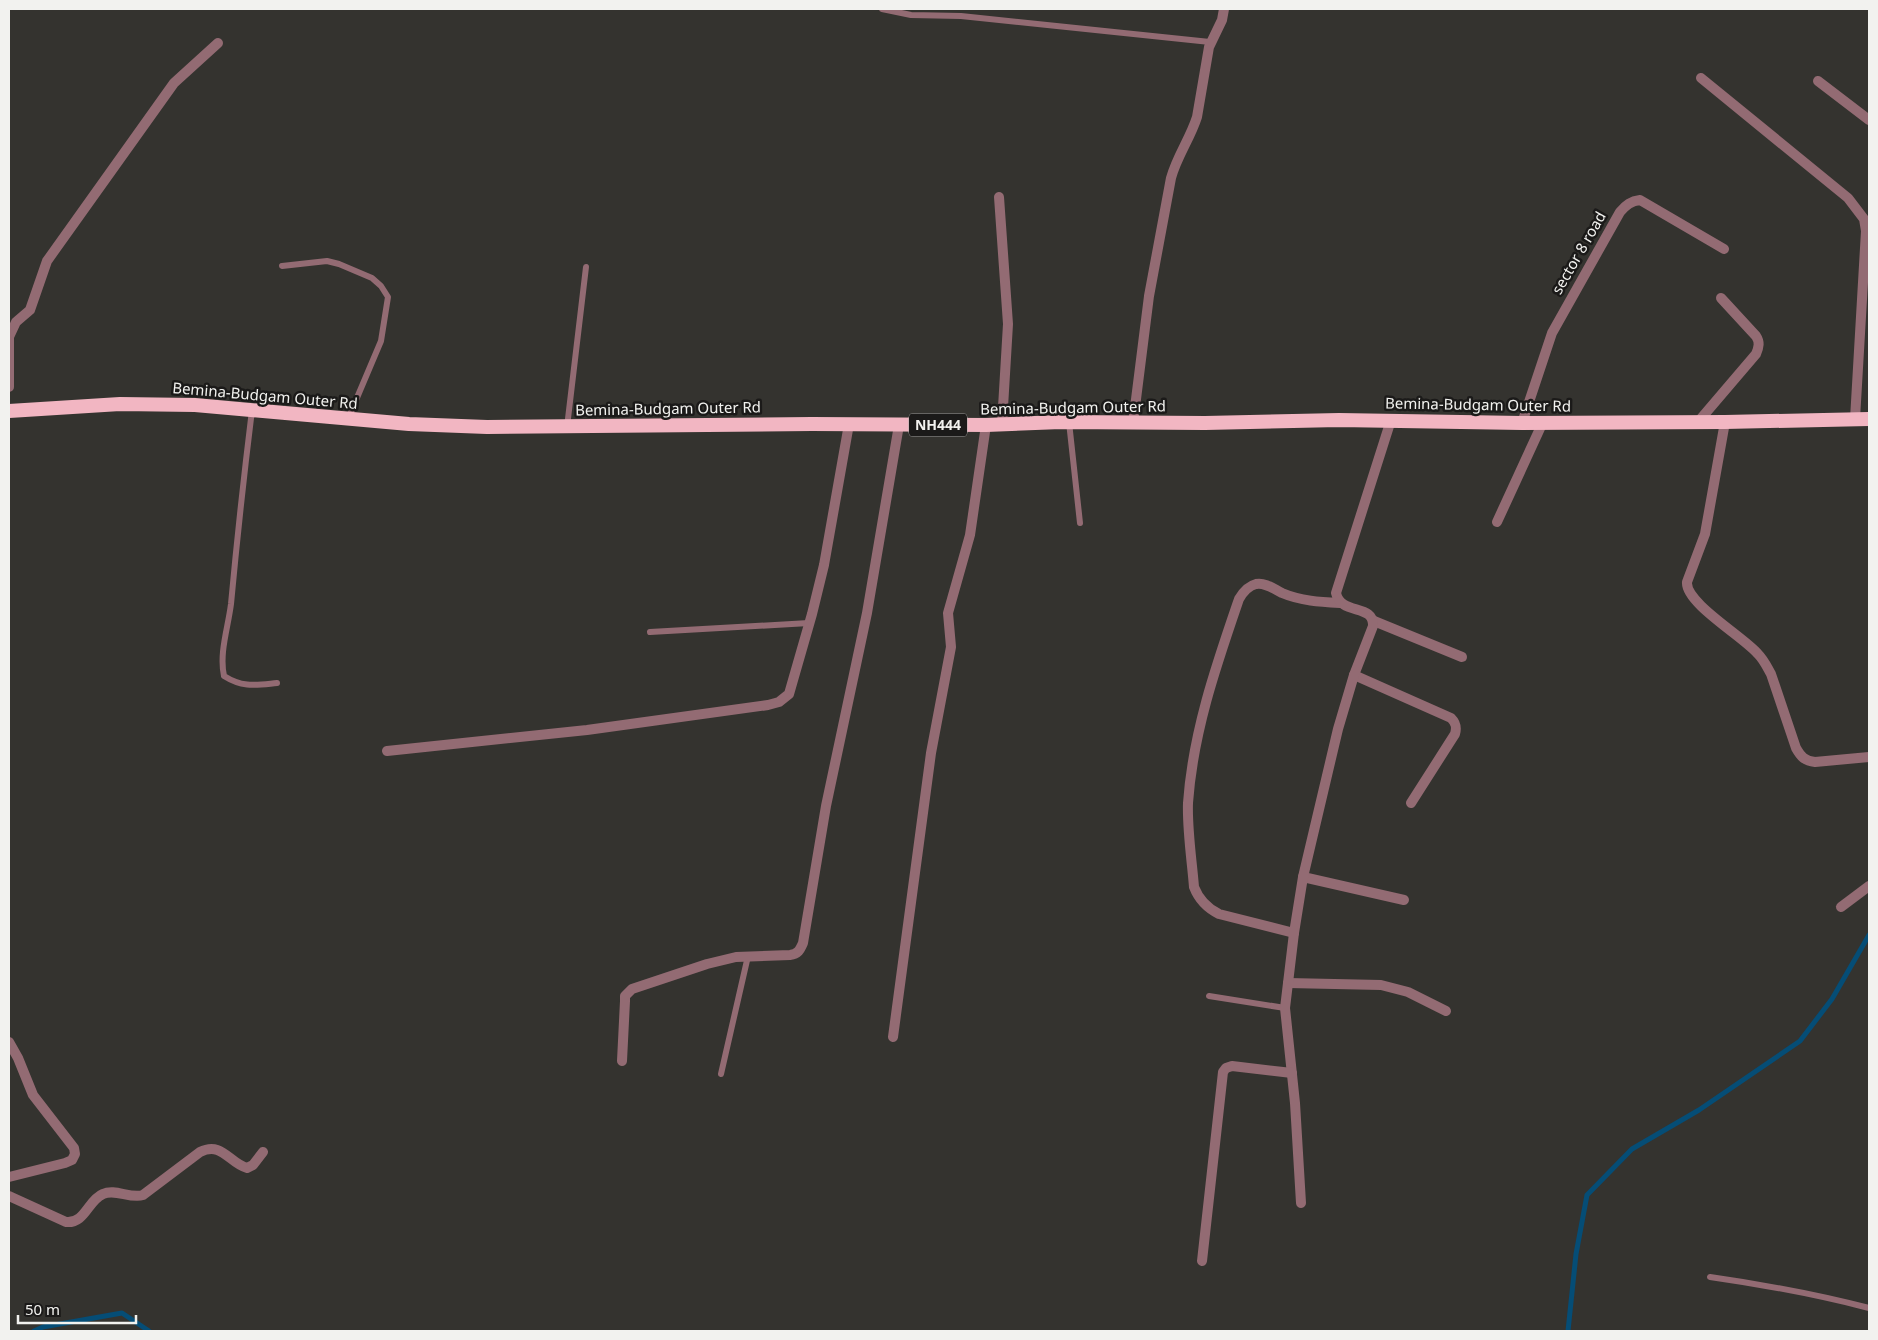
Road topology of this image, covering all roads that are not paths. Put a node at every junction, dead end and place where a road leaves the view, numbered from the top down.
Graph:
1 (882, 9) edge
2 (1224, 9) edge
3 (1210, 42) junction
4 (218, 43) dead end
5 (1701, 78) dead end
6 (1818, 81) dead end
7 (1869, 120) edge
8 (999, 197) dead end
9 (1867, 217) edge
10 (1724, 249) dead end
11 (282, 266) dead end
12 (586, 267) dead end
13 (1721, 298) dead end
14 (9, 387) edge
15 (252, 410) junction
16 (9, 411) edge
17 (348, 419) junction
18 (1862, 419) edge
19 (1390, 420) junction
20 (1069, 422) junction
21 (1522, 422) junction
22 (1543, 422) junction
23 (1698, 422) junction
24 (1725, 422) junction
25 (1133, 423) junction
26 (849, 424) junction
27 (1002, 424) junction
28 (898, 425) junction
29 (986, 425) junction
30 (567, 426) junction
31 (1497, 522) dead end
32 (1080, 523) dead end
33 (1340, 603) junction
34 (1374, 620) junction
35 (809, 623) junction
36 (650, 632) dead end
37 (1462, 657) dead end
38 (1354, 675) junction
39 (277, 683) dead end
40 (388, 751) dead end
41 (1869, 756) edge
42 (1411, 803) dead end
43 (1303, 877) junction
44 (1869, 886) edge
45 (1404, 900) dead end
46 (1841, 907) dead end
47 (1294, 933) junction
48 (748, 956) junction
49 (1288, 983) junction
50 (1209, 996) dead end
51 (1285, 1008) junction
52 (1446, 1012) dead end
53 (893, 1037) dead end
54 (9, 1042) edge
55 (622, 1061) dead end
56 (1292, 1073) junction
57 (721, 1074) dead end
58 (263, 1152) dead end
59 (9, 1177) edge
60 (9, 1196) edge
61 (1301, 1203) dead end
62 (1202, 1261) dead end
63 (1710, 1277) dead end
64 (1869, 1308) edge

1 - 3 lane
2 - 3 street
3 - 25 street
4 - 14 street
5 - 9 street
6 - 7 street
8 - 27 street
9 - 18 street
10 - 21 street, sector 8 road
11 - 17 lane
12 - 30 lane
13 - 23 street
15 - 16 highway, Bemina-Budgam Outer Rd / NH444
15 - 17 highway, Bemina-Budgam Outer Rd / NH444
15 - 39 lane
17 - 30 highway, Bemina-Budgam Outer Rd / NH444
18 - 24 highway, Bemina-Budgam Outer Rd / NH444
19 - 21 highway, Bemina-Budgam Outer Rd / NH444
19 - 25 highway, Bemina-Budgam Outer Rd / NH444
19 - 33 street
20 - 25 highway, Bemina-Budgam Outer Rd / NH444
20 - 27 highway, Bemina-Budgam Outer Rd / NH444
20 - 32 lane
21 - 22 highway, Bemina-Budgam Outer Rd / NH444
22 - 23 highway, Bemina-Budgam Outer Rd / NH444
22 - 31 street
23 - 24 highway, Bemina-Budgam Outer Rd / NH444
24 - 41 street
26 - 28 highway, Bemina-Budgam Outer Rd / NH444
26 - 30 highway, Bemina-Budgam Outer Rd / NH444
26 - 35 street
27 - 29 highway, Bemina-Budgam Outer Rd / NH444
28 - 29 highway, Bemina-Budgam Outer Rd / NH444
28 - 48 street
29 - 53 street
33 - 34 street
33 - 47 street
34 - 37 street
34 - 38 street
35 - 36 lane
35 - 40 street
38 - 42 street
38 - 43 street
43 - 45 street
43 - 47 street
44 - 46 street
47 - 49 street
48 - 55 street
48 - 57 lane
49 - 51 street
49 - 52 street
50 - 51 lane
51 - 56 street
54 - 59 street
56 - 61 street
56 - 62 street
58 - 60 street
63 - 64 lane

